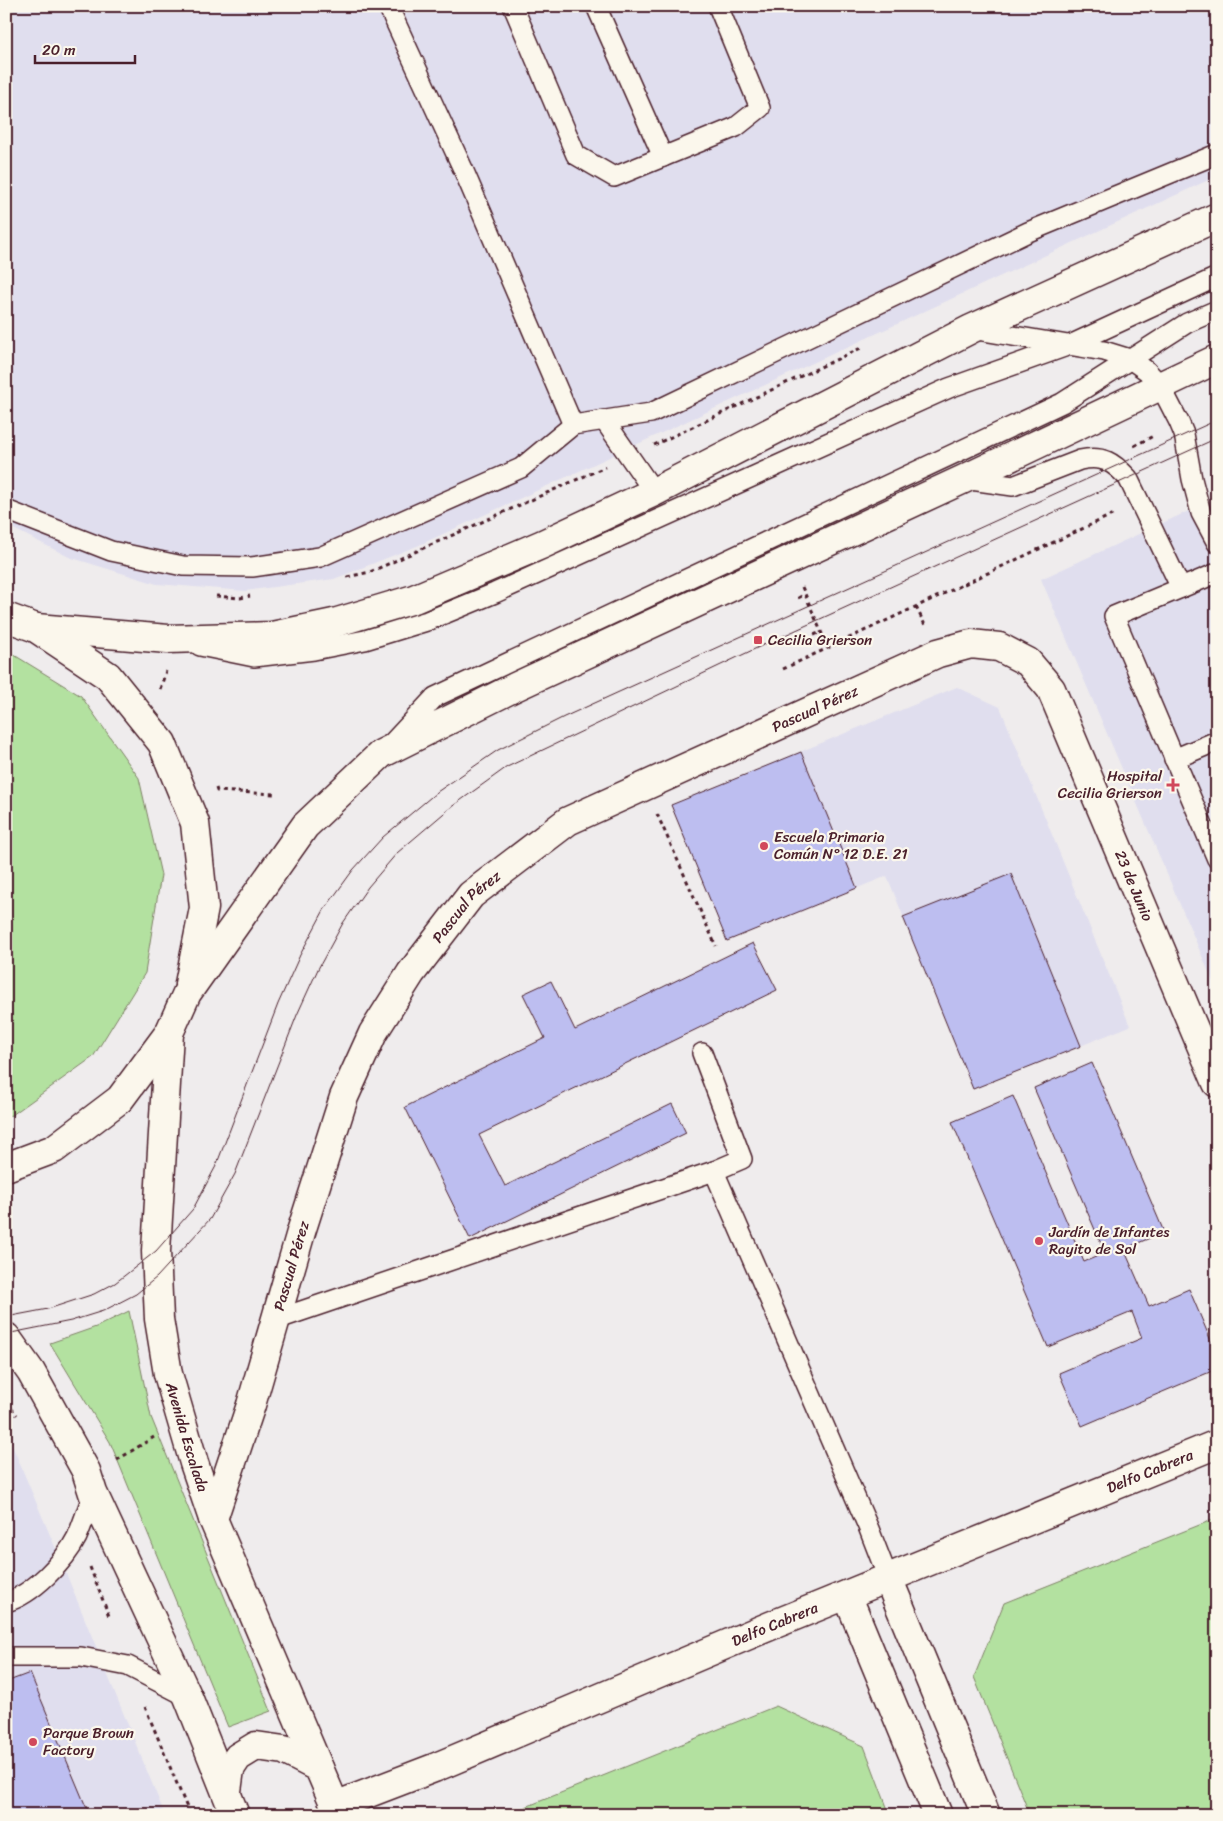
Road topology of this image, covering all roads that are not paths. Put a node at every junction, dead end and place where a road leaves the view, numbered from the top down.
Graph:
1 (388, 6) edge
2 (513, 6) edge
3 (596, 6) edge
4 (718, 6) edge
5 (1217, 154) edge
6 (663, 157) junction
7 (1217, 217) edge
8 (1217, 277) edge
9 (1217, 310) edge
10 (971, 329) junction
11 (1070, 345) junction
12 (1130, 359) junction
13 (1217, 359) edge
14 (1160, 385) junction
15 (604, 420) junction
16 (573, 425) junction
17 (964, 479) junction
18 (654, 492) junction
19 (6, 510) edge
20 (1217, 543) edge
21 (1217, 573) edge
22 (1181, 588) junction
23 (6, 617) edge
24 (36, 628) junction
25 (168, 639) junction
26 (1051, 689) joint
27 (1217, 741) edge
28 (382, 754) junction
29 (1174, 759) junction
30 (1217, 858) edge
31 (187, 993) junction
32 (169, 1033) junction
33 (702, 1053) dead end
34 (1217, 1083) edge
35 (6, 1167) edge
36 (714, 1171) junction
37 (275, 1320) junction
38 (6, 1337) edge
39 (1217, 1444) edge
40 (93, 1493) junction
41 (214, 1519) junction
42 (888, 1578) junction
43 (847, 1595) junction
44 (6, 1602) edge
45 (6, 1657) edge
46 (188, 1697) junction
47 (319, 1768) junction
48 (231, 1803) edge
49 (337, 1810) edge
50 (938, 1815) edge
51 (986, 1815) edge

1 - 16 lane
2 - 6 lane
3 - 6 lane
4 - 6 lane
5 - 15 lane
7 - 10 main road
8 - 11 lane
9 - 12 lane
10 - 11 lane
10 - 18 main road
11 - 12 lane
11 - 25 lane
12 - 14 lane
12 - 28 lane
13 - 14 main road
14 - 17 main road
14 - 20 lane
15 - 16 lane
15 - 18 lane
16 - 19 lane
17 - 22 lane
17 - 28 main road
18 - 25 main road
21 - 22 lane
22 - 29 lane
23 - 24 main road
24 - 25 main road
24 - 31 main road
26 - 34 main road, 23 de Junio
26 - 37 main road, Pascual Pérez
27 - 29 lane
28 - 31 main road
29 - 30 lane
31 - 32 main road
32 - 35 main road
32 - 41 main road, Avenida Escalada
33 - 36 lane
36 - 37 lane
36 - 42 lane
37 - 41 main road, Pascual Pérez
38 - 40 main road
39 - 42 main road, Delfo Cabrera
40 - 44 lane
40 - 46 main road
41 - 47 main road, Avenida Escalada
42 - 43 main road, Delfo Cabrera
42 - 51 main road
43 - 49 main road, Delfo Cabrera
43 - 50 main road
45 - 46 lane
46 - 48 main road
47 - 48 main road
47 - 49 main road, Avenida Escalada

